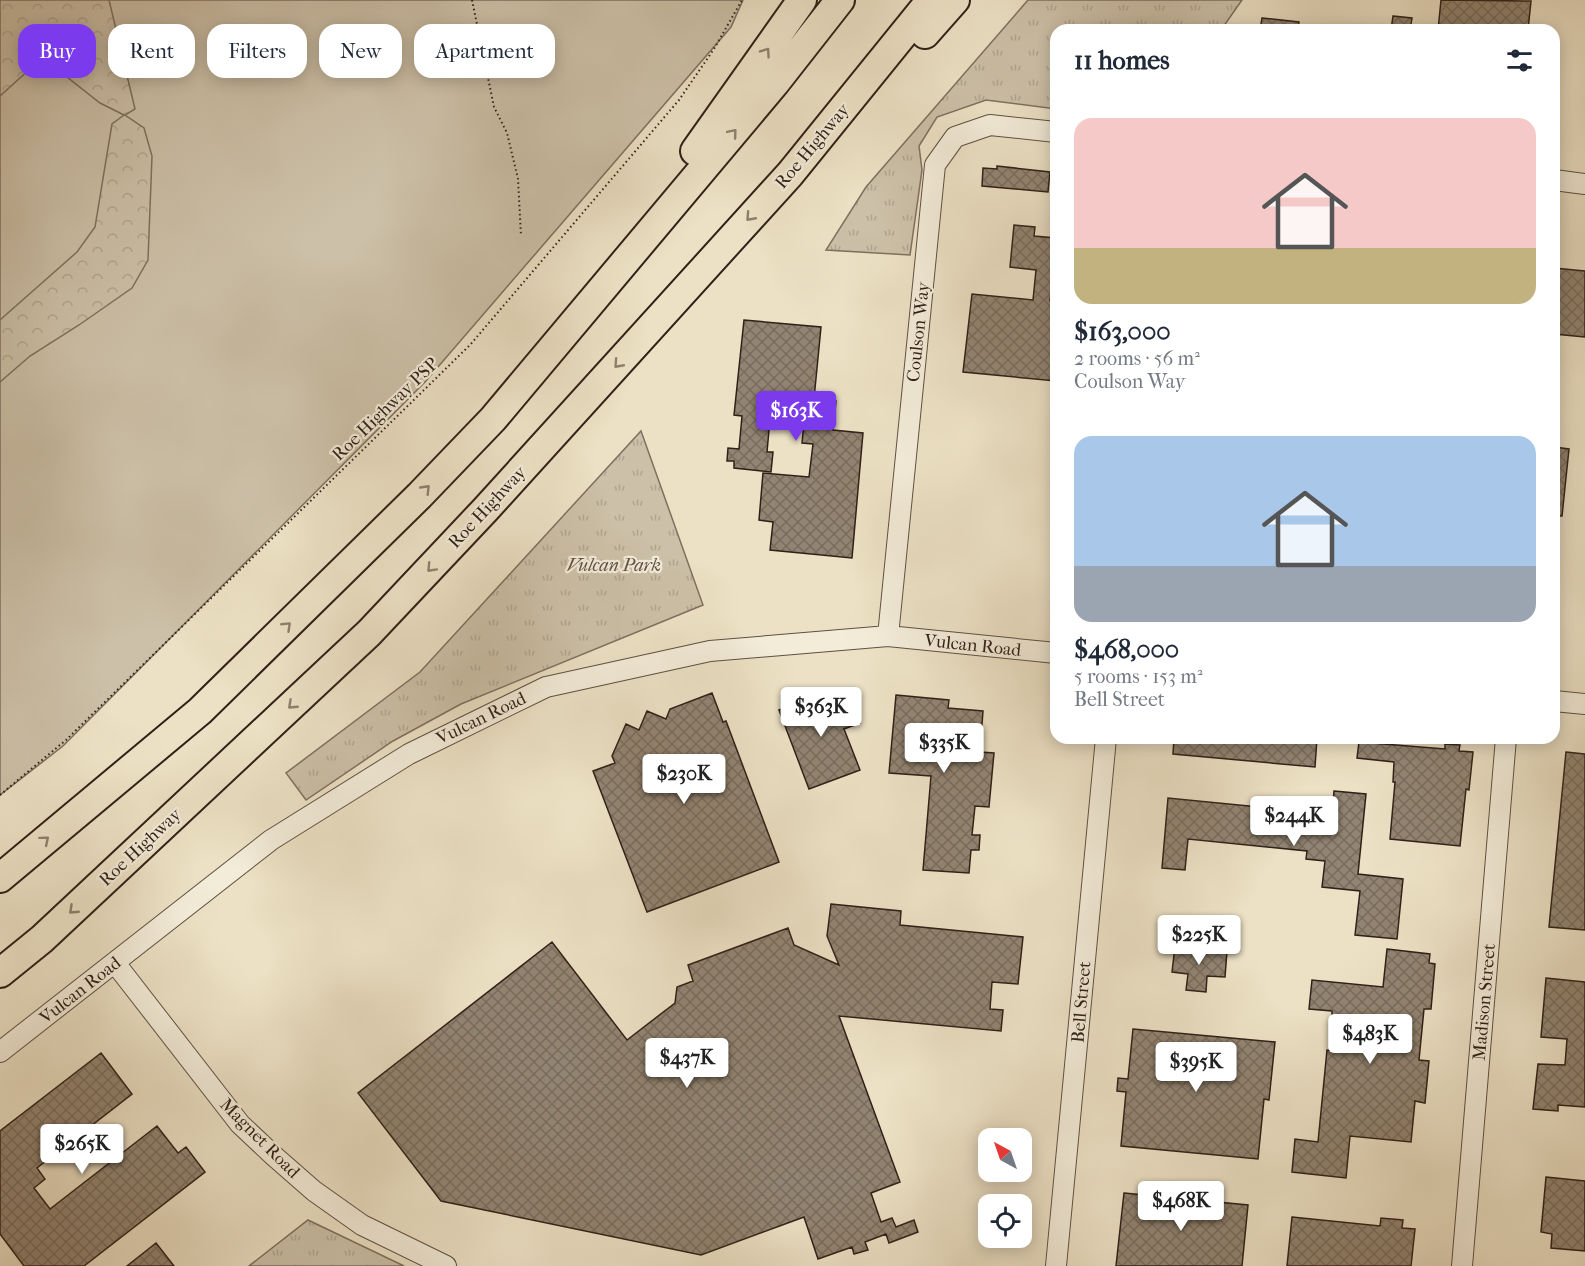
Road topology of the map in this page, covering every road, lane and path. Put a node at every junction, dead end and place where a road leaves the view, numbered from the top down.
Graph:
1 (472, 0) edge
2 (742, 0) edge
3 (802, 0) edge
4 (840, 0) edge
5 (931, 0) edge
6 (955, 0) edge
7 (1050, 131) edge
8 (790, 174) junction
9 (1560, 181) edge
10 (1585, 183) edge
11 (520, 236) dead end
12 (493, 419) junction
13 (888, 636) junction
14 (1050, 652) edge
15 (1560, 702) edge
16 (1585, 704) edge
17 (1105, 744) edge
18 (1506, 744) edge
19 (0, 795) edge
20 (0, 878) edge
21 (115, 963) junction
22 (0, 973) edge
23 (0, 1052) edge
24 (446, 1266) edge
25 (1056, 1266) edge
26 (1462, 1266) edge

1 - 11 path
2 - 19 path, Roe Highway PSP
12 -> 3 highway
12 -> 4 highway
5 - 8 highway, Roe Highway
6 - 8 highway
7 - 13 street, Coulson Way
8 -> 22 highway, Roe Highway
9 - 10 street
20 -> 12 highway
13 - 14 street, Vulcan Road
13 - 21 street, Vulcan Road
15 - 16 street
17 - 25 street, Bell Street
18 - 26 street, Madison Street
21 - 23 street, Vulcan Road
21 - 24 street, Magnet Road

